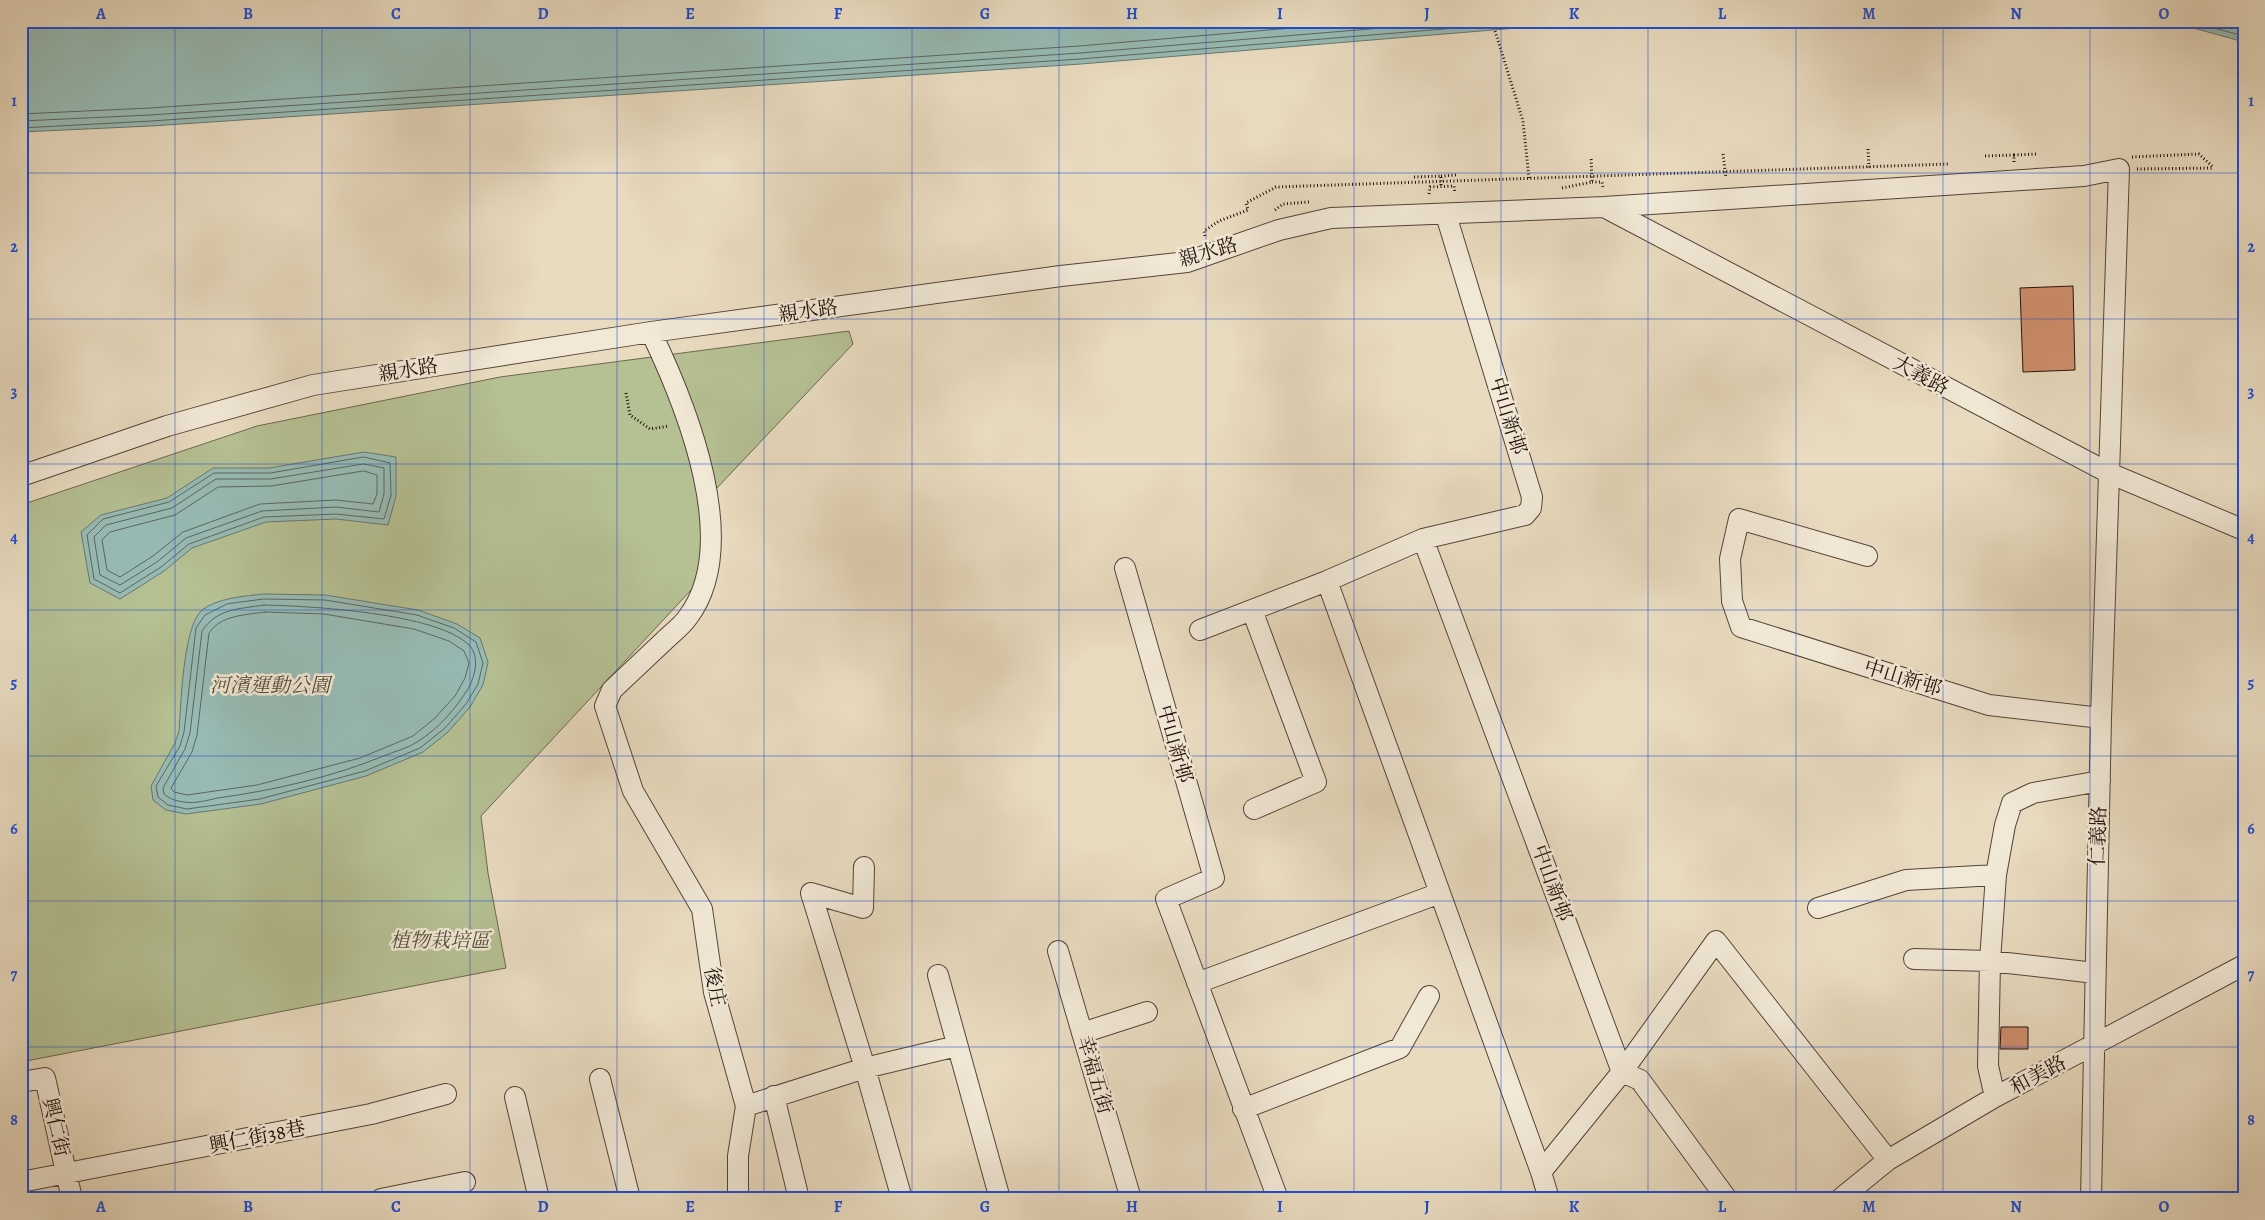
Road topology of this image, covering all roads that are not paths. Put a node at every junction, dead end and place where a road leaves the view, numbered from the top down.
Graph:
1 (2125, 163) joint
2 (1604, 208) junction
3 (1446, 215) junction
4 (651, 332) junction
5 (2109, 474) junction
6 (21, 476) edge
7 (2244, 530) edge
8 (1423, 539) junction
9 (1867, 556) dead end
10 (1125, 568) dead end
11 (1327, 581) junction
12 (1252, 610) junction
13 (1200, 630) dead end
14 (2101, 718) junction
15 (2100, 780) junction
16 (1254, 809) dead end
17 (864, 867) dead end
18 (1996, 875) junction
19 (1440, 893) junction
20 (1818, 908) dead end
21 (1058, 951) dead end
22 (1914, 959) dead end
23 (1990, 961) junction
24 (2244, 965) edge
25 (2095, 973) junction
26 (938, 976) dead end
27 (1197, 983) junction
28 (1429, 996) dead end
29 (1147, 1012) dead end
30 (1082, 1033) junction
31 (957, 1046) junction
32 (2094, 1046) junction
33 (866, 1068) junction
34 (1622, 1072) junction
35 (600, 1079) dead end
36 (21, 1082) edge
37 (446, 1094) dead end
38 (515, 1096) dead end
39 (774, 1096) junction
40 (1996, 1098) junction
41 (746, 1106) junction
42 (1243, 1109) junction
43 (1888, 1160) junction
44 (1541, 1172) junction
45 (67, 1174) junction
46 (21, 1182) edge
47 (464, 1182) dead end
48 (72, 1199) edge
49 (381, 1199) edge
50 (538, 1199) edge
51 (630, 1199) edge
52 (738, 1199) edge
53 (799, 1199) edge
54 (902, 1199) edge
55 (1000, 1199) edge
56 (1131, 1199) edge
57 (1278, 1199) edge
58 (1548, 1199) edge
59 (1727, 1199) edge
60 (1840, 1199) edge
61 (2091, 1199) edge

1 - 2 street, 親水路
1 - 5 street, 仁義路
2 - 3 street, 親水路
2 - 5 street, 大義路
3 - 4 street, 親水路
3 - 8 street, 中山新邨
4 - 6 street, 親水路
4 - 41 street, 後庄
5 - 7 street, 大義路
5 - 14 street, 仁義路
8 - 11 street, 中山新邨
8 - 34 street, 中山新邨
9 - 14 street, 中山新邨
10 - 27 street, 中山新邨
11 - 12 street, 中山新邨
11 - 19 street
12 - 13 street, 中山新邨
12 - 16 street
14 - 15 street, 仁義路
15 - 18 street
15 - 25 street, 仁義路
17 - 33 street
18 - 20 street
18 - 23 street
19 - 27 street
19 - 44 street
21 - 30 street, 幸福五街
22 - 23 street
23 - 25 street
23 - 40 street
24 - 32 street, 和美路
25 - 32 street, 仁義路
26 - 31 street
27 - 42 street, 中山新邨
28 - 42 street
29 - 30 street
30 - 56 street, 幸福五街
31 - 33 street
31 - 55 street
32 - 40 street, 和美路
32 - 61 street, 仁義路
33 - 39 street
33 - 54 street
34 - 43 street
34 - 44 street
34 - 59 street
35 - 51 street
36 - 45 street, 興仁街
37 - 45 street, 興仁街38巷
38 - 50 street
39 - 41 street
39 - 53 street
40 - 43 street, 和美路
41 - 52 street, 後庄
42 - 57 street, 中山新邨
43 - 60 street, 和美路
44 - 58 street
45 - 46 street, 興仁街38巷
45 - 48 street, 興仁街
47 - 49 street

